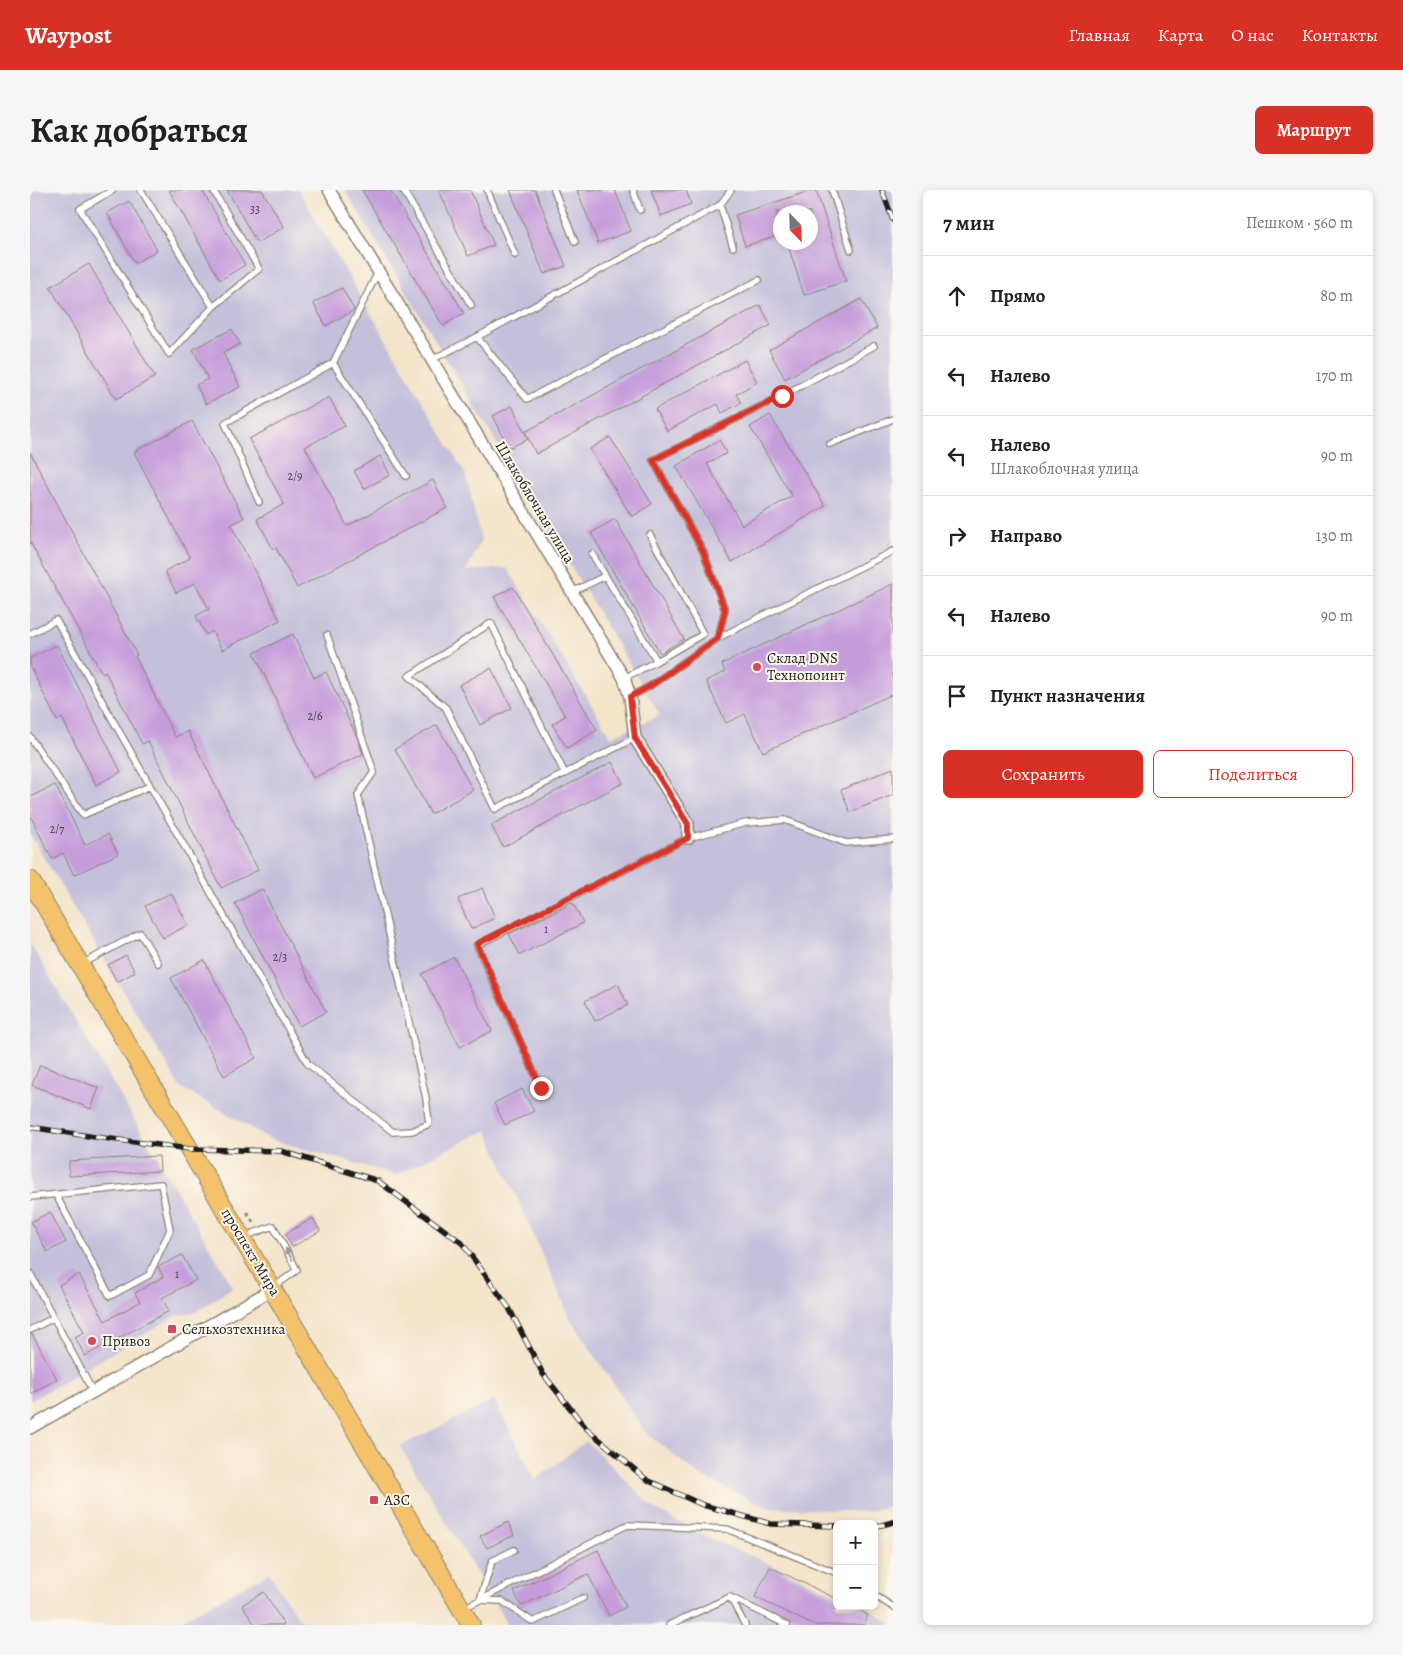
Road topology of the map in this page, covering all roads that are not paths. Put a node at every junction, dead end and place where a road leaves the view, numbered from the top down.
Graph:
1 (113, 190) edge
2 (141, 190) edge
3 (213, 190) edge
4 (328, 190) edge
5 (403, 190) edge
6 (487, 190) edge
7 (554, 190) edge
8 (633, 190) edge
9 (731, 190) edge
10 (832, 190) edge
11 (720, 205) junction
12 (640, 210) dead end
13 (575, 242) dead end
14 (734, 247) dead end
15 (851, 250) dead end
16 (515, 255) dead end
17 (378, 272) junction
18 (759, 280) dead end
19 (472, 305) dead end
20 (213, 307) junction
21 (477, 337) junction
22 (874, 346) dead end
23 (431, 360) junction
24 (333, 363) junction
25 (893, 419) edge
26 (830, 444) dead end
27 (406, 476) dead end
28 (259, 502) dead end
29 (650, 535) dead end
30 (893, 551) edge
31 (592, 554) dead end
32 (605, 576) junction
33 (572, 592) junction
34 (30, 634) edge
35 (327, 636) dead end
36 (718, 638) junction
37 (657, 661) junction
38 (624, 678) junction
39 (630, 697) junction
40 (30, 737) edge
41 (635, 738) junction
42 (565, 774) junction
43 (150, 786) junction
44 (688, 838) junction
45 (893, 839) edge
46 (30, 880) edge
47 (158, 963) dead end
48 (80, 965) junction
49 (541, 1088) dead end
50 (56, 1195) junction
51 (30, 1197) edge
52 (242, 1237) junction
53 (30, 1273) edge
54 (272, 1288) junction
55 (54, 1318) junction
56 (30, 1330) edge
57 (93, 1392) junction
58 (30, 1428) edge
59 (514, 1550) dead end
60 (833, 1571) edge
61 (730, 1597) junction
62 (583, 1598) dead end
63 (878, 1598) edge
64 (480, 1600) junction
65 (893, 1608) edge
66 (462, 1609) junction
67 (472, 1625) edge
68 (668, 1625) edge
69 (745, 1625) edge
70 (787, 1625) edge

1 - 20 lane
2 - 20 lane
3 - 20 lane
4 - 17 street, Шлакоблочная улица
5 - 19 lane
6 - 16 lane
7 - 13 lane
8 - 12 lane
9 - 11 lane
10 - 15 lane
11 - 14 lane
11 - 21 lane
17 - 23 street, Шлакоблочная улица
17 - 24 lane
18 - 21 lane
21 - 23 lane
22 - 36 lane
23 - 33 street, Шлакоблочная улица
24 - 27 lane
24 - 28 lane
25 - 26 lane
29 - 37 lane
30 - 36 lane
31 - 32 lane
32 - 33 lane
32 - 37 lane
33 - 38 street, Шлакоблочная улица
34 - 43 lane
35 - 43 lane
36 - 39 lane
37 - 38 lane
38 - 39 street, Шлакоблочная улица
39 - 41 street, Шлакоблочная улица
40 - 43 lane
41 - 42 lane
41 - 44 street, Шлакоблочная улица
42 - 42 lane
44 - 45 lane
44 - 49 lane
46 - 48 main road, проспект Мира
47 - 48 lane
48 - 52 main road, проспект Мира
50 - 50 lane
50 - 51 lane
52 - 54 main road, проспект Мира
54 -> 52 lane
53 - 55 lane
54 - 57 street
54 - 66 main road, проспект Мира
55 - 56 lane
55 - 57 lane
57 - 58 street
59 - 64 lane
60 - 64 lane
61 - 68 lane
61 - 69 lane
61 - 70 lane
62 - 64 lane
63 - 65 lane
64 - 66 lane
66 - 67 main road, проспект Мира

